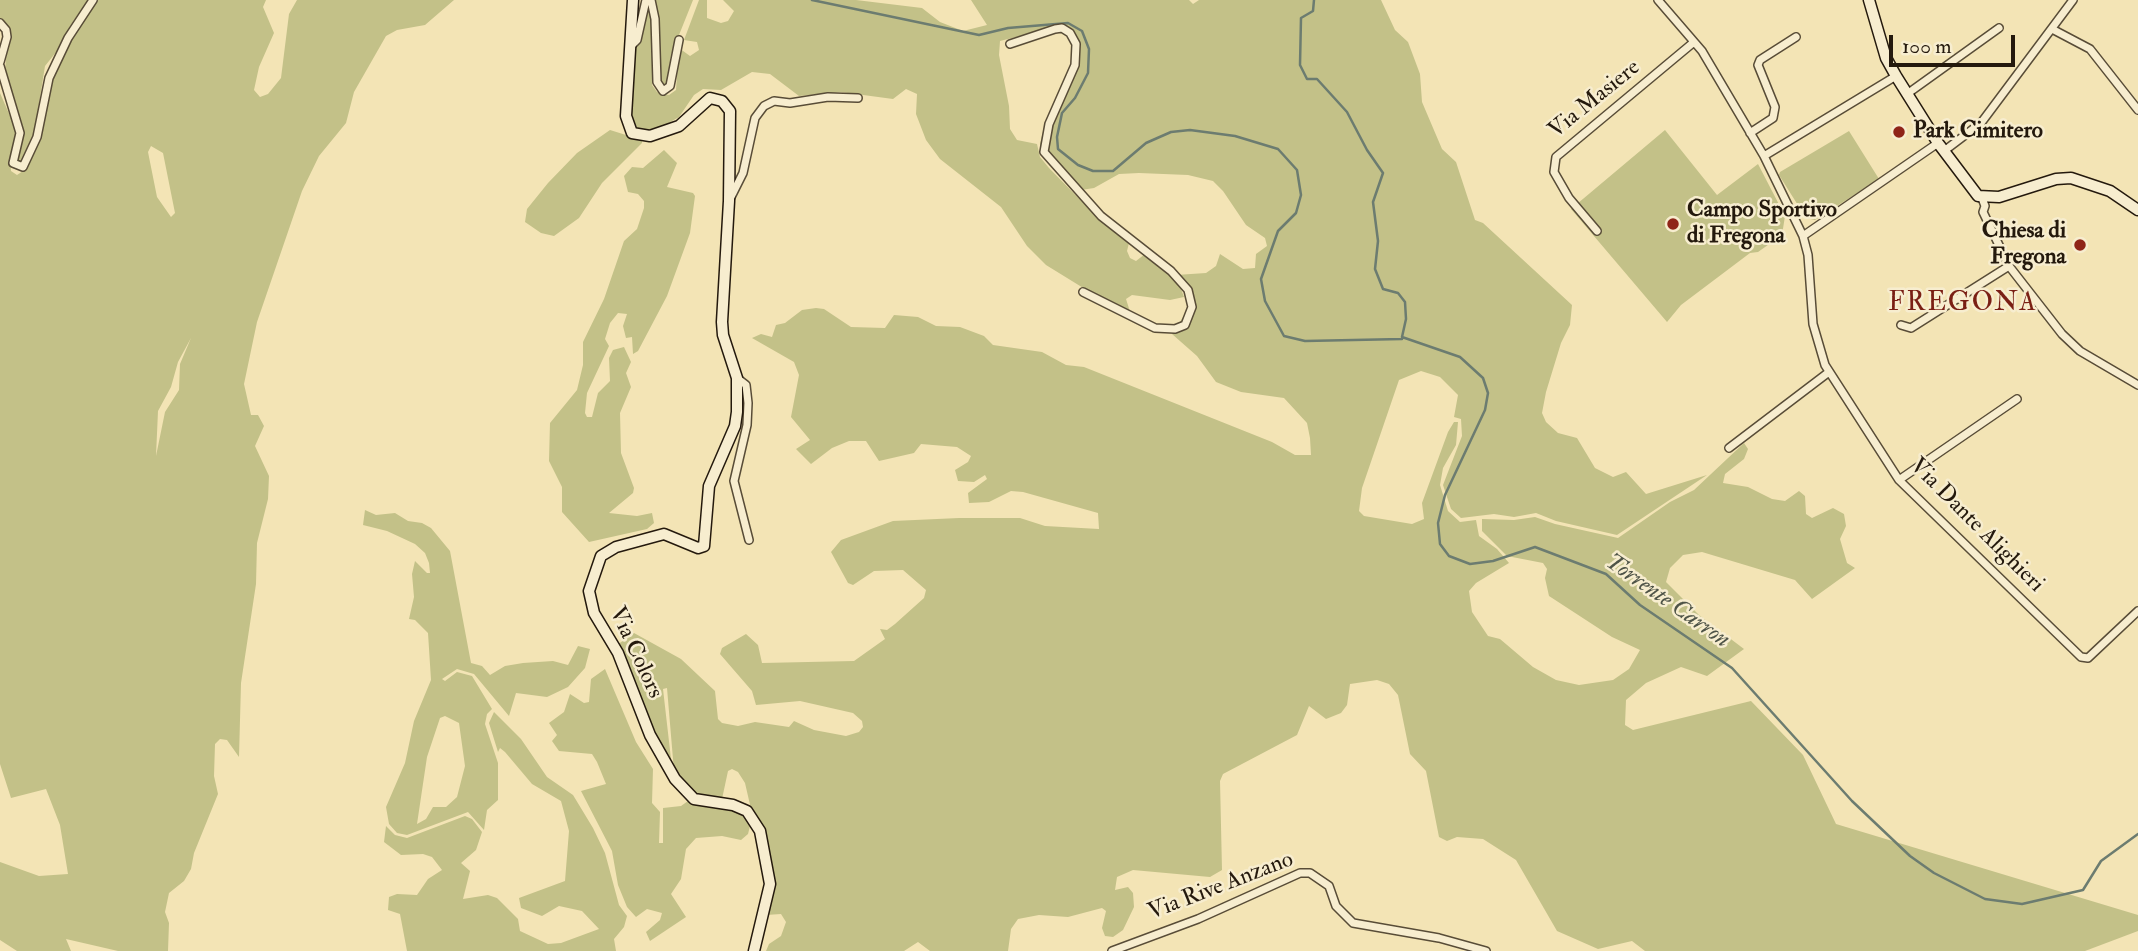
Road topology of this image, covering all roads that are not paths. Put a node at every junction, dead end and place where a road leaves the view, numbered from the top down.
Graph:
1 (93, 0) edge
2 (633, 0) edge
3 (648, 0) edge
4 (1658, 0) edge
5 (1869, 0) edge
6 (2073, 0) edge
7 (0, 23) edge
8 (1999, 27) dead end
9 (2052, 29) junction
10 (1796, 37) dead end
11 (680, 40) dead end
12 (1694, 42) junction
13 (1010, 44) dead end
14 (630, 47) junction
15 (0, 64) edge
16 (1896, 76) junction
17 (1907, 94) junction
18 (858, 98) dead end
19 (2138, 110) edge
20 (1749, 132) junction
21 (1941, 147) junction
22 (1764, 156) junction
23 (1982, 198) junction
24 (729, 201) junction
25 (2138, 210) edge
26 (1597, 231) dead end
27 (1803, 236) junction
28 (2009, 265) junction
29 (1083, 292) dead end
30 (1901, 325) dead end
31 (1827, 369) junction
32 (737, 378) junction
33 (2138, 385) edge
34 (2017, 399) dead end
35 (1729, 448) dead end
36 (1899, 480) junction
37 (749, 540) dead end
38 (2138, 611) edge
39 (754, 951) edge
40 (1112, 951) edge
41 (1486, 951) edge

1 - 15 street
2 - 14 street
3 - 11 street
3 - 14 street
4 - 12 street, Via Dante Alighieri
5 - 16 street
6 - 9 street
7 - 15 street
8 - 17 street
9 - 19 street
9 - 21 street
10 - 20 street
12 - 20 street, Via Dante Alighieri
12 - 26 street, Via Masiere
13 - 29 street
14 - 24 street, Via Colors
16 - 17 street
16 - 22 street
17 - 21 street
18 - 24 street
20 - 22 street, Via Dante Alighieri
21 - 23 street
21 - 27 street
22 - 27 street, Via Dante Alighieri
23 - 25 street
23 - 28 street
24 - 32 street, Via Colors
27 - 31 street, Via Dante Alighieri
28 - 30 street
28 - 33 street
31 - 35 street
31 - 36 street, Via Dante Alighieri
32 - 37 street
32 - 39 street, Via Colors
34 - 36 street
36 - 38 street, Via Dante Alighieri
40 - 41 street, Via Rive Anzano

